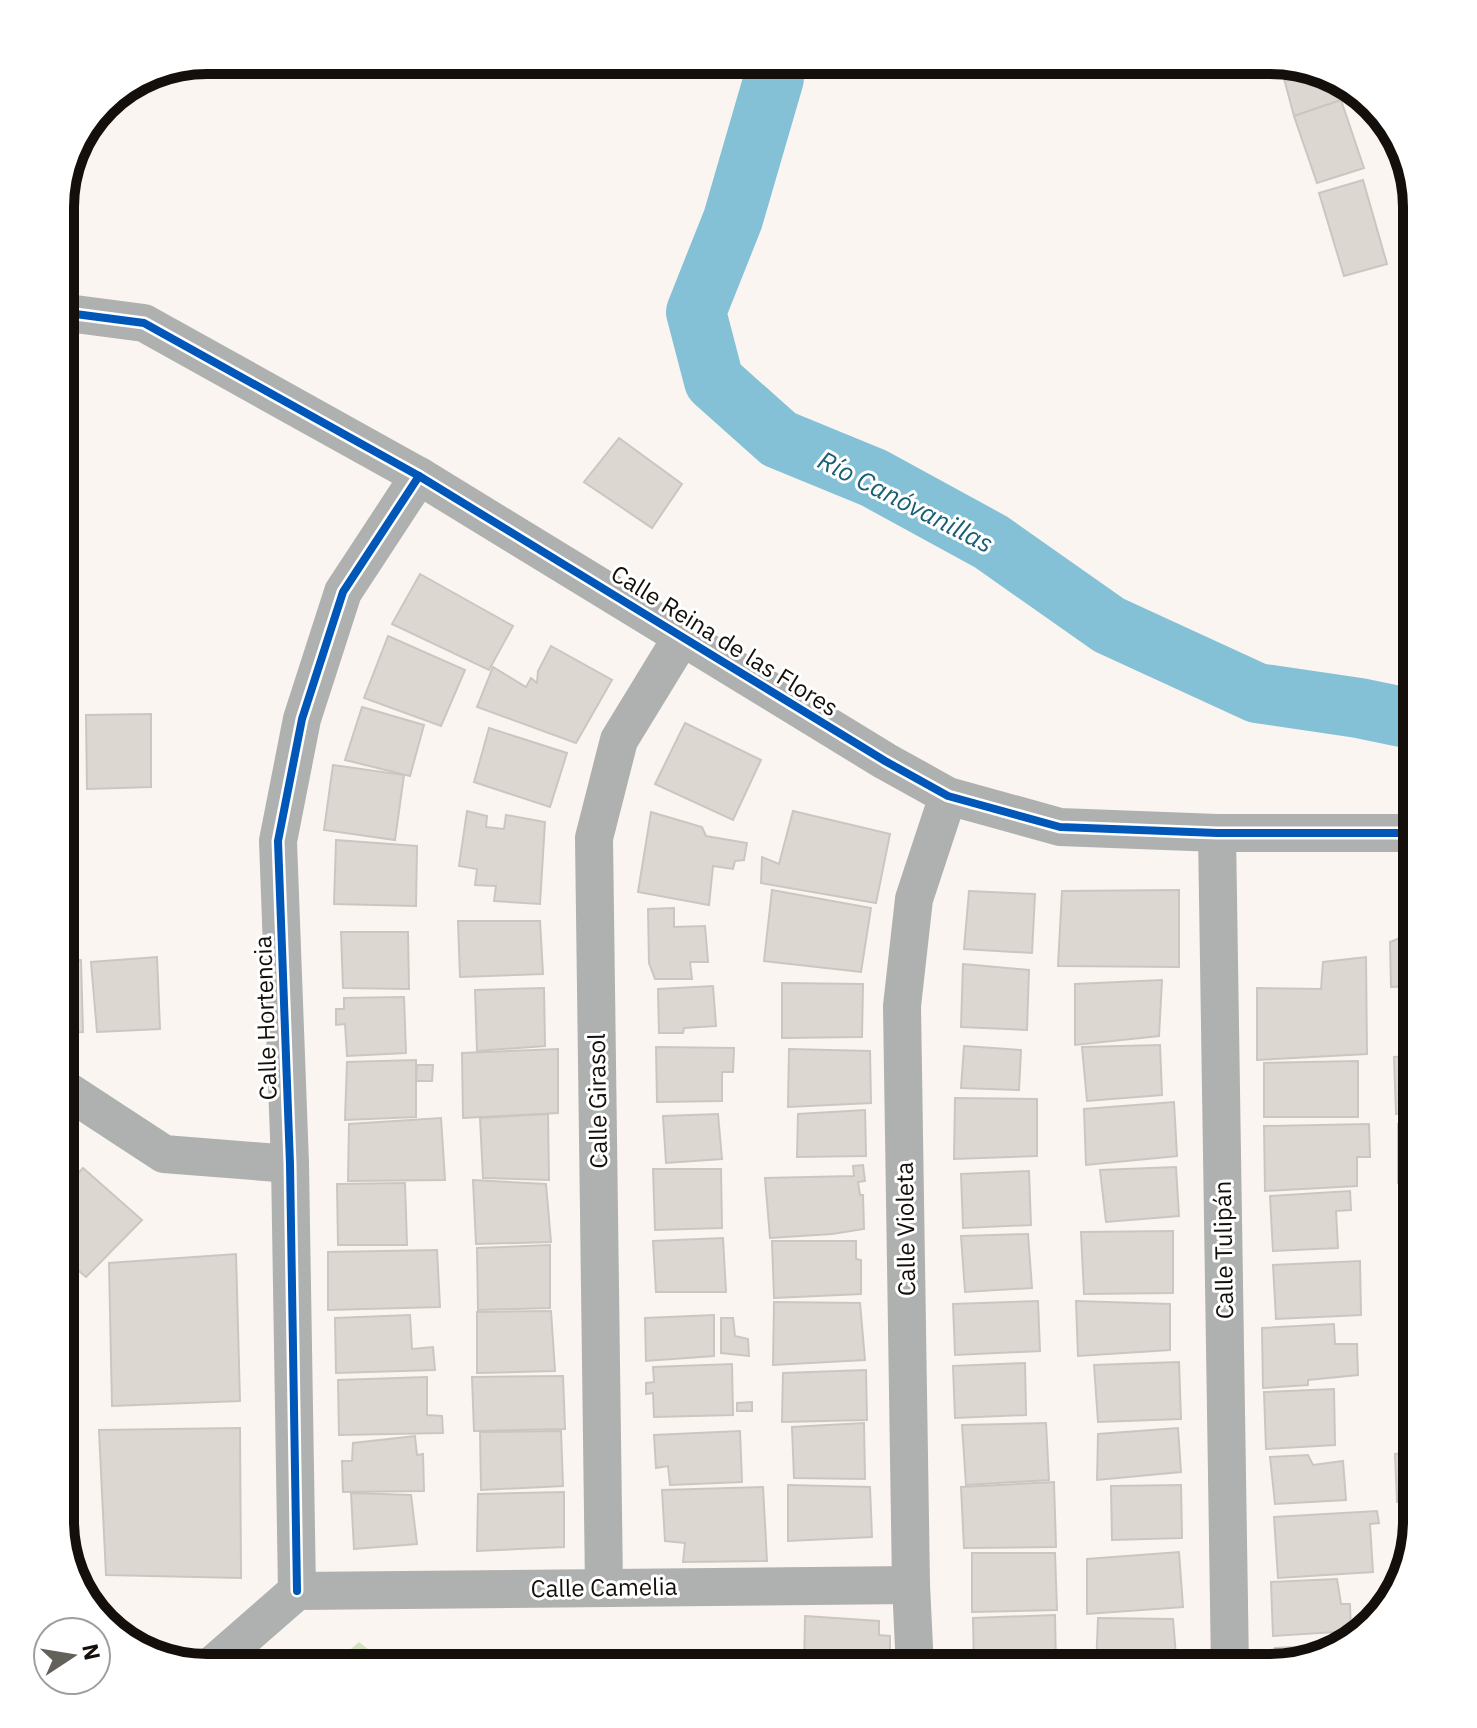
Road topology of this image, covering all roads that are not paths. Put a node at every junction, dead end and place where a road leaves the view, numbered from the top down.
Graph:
1 (74, 314) edge
2 (419, 476) junction
3 (682, 637) junction
4 (948, 796) junction
5 (1217, 833) junction
6 (1403, 833) edge
7 (74, 1095) edge
8 (290, 1164) junction
9 (911, 1585) junction
10 (604, 1587) junction
11 (297, 1591) junction
12 (225, 1654) edge
13 (914, 1654) edge
14 (1230, 1654) edge

1 - 2 street, Calle Reina de las Flores
2 - 3 street, Calle Reina de las Flores
2 - 8 street, Calle Hortencia
3 - 4 street, Calle Reina de las Flores
3 - 10 street, Calle Girasol
4 - 5 street, Calle Reina de las Flores
4 - 9 street, Calle Violeta
5 - 6 street, Calle Reina de las Flores
5 - 14 street, Calle Tulipán
7 - 8 street
8 - 11 street, Calle Hortencia
9 - 10 street, Calle Camelia
9 - 13 street, Calle Violeta
10 - 11 street, Calle Camelia
11 - 12 street

